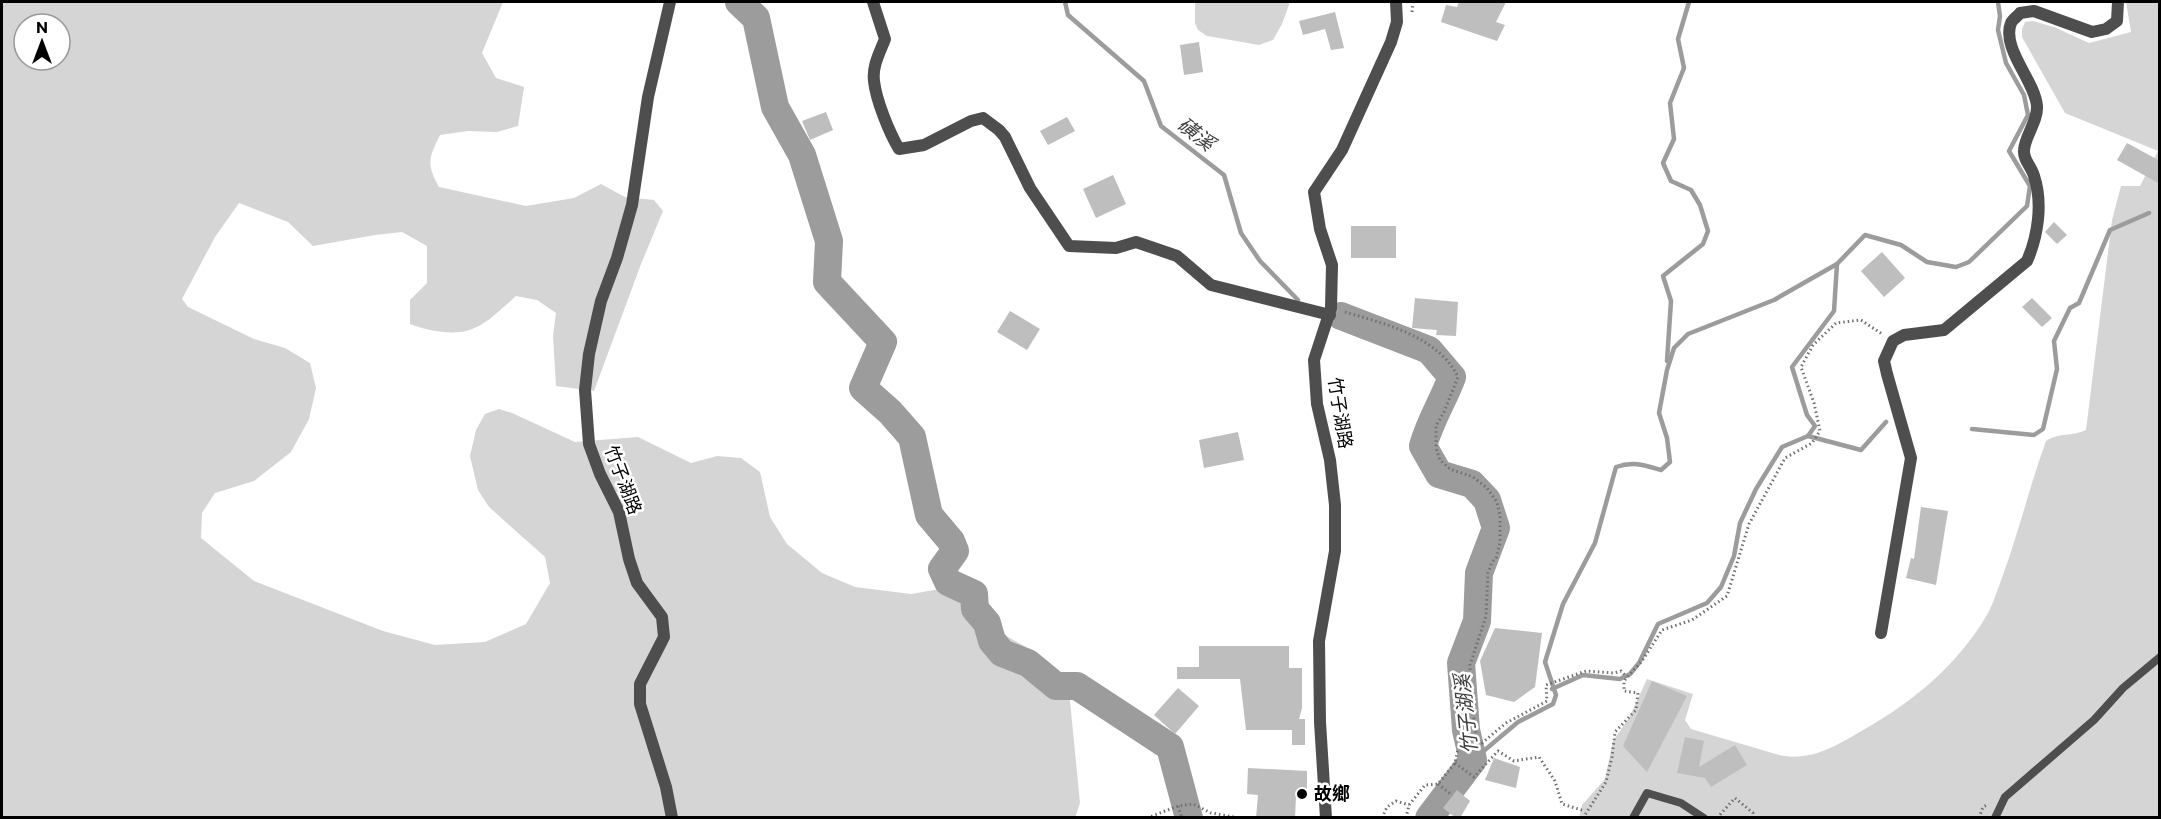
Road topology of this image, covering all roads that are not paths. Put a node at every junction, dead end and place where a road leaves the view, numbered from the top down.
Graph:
1 (670, 2) edge
2 (873, 2) edge
3 (1396, 2) edge
4 (2118, 2) edge
5 (1330, 311) junction
6 (1881, 633) dead end
7 (2160, 657) edge
8 (672, 818) edge
9 (1326, 818) edge
10 (1633, 818) edge
11 (1704, 818) edge
12 (1995, 818) edge

1 - 8 street, 竹子湖路
2 - 5 street
3 - 5 street, 竹子湖路
4 - 6 street
5 - 9 street, 竹子湖路
7 - 12 lane
10 - 11 lane

